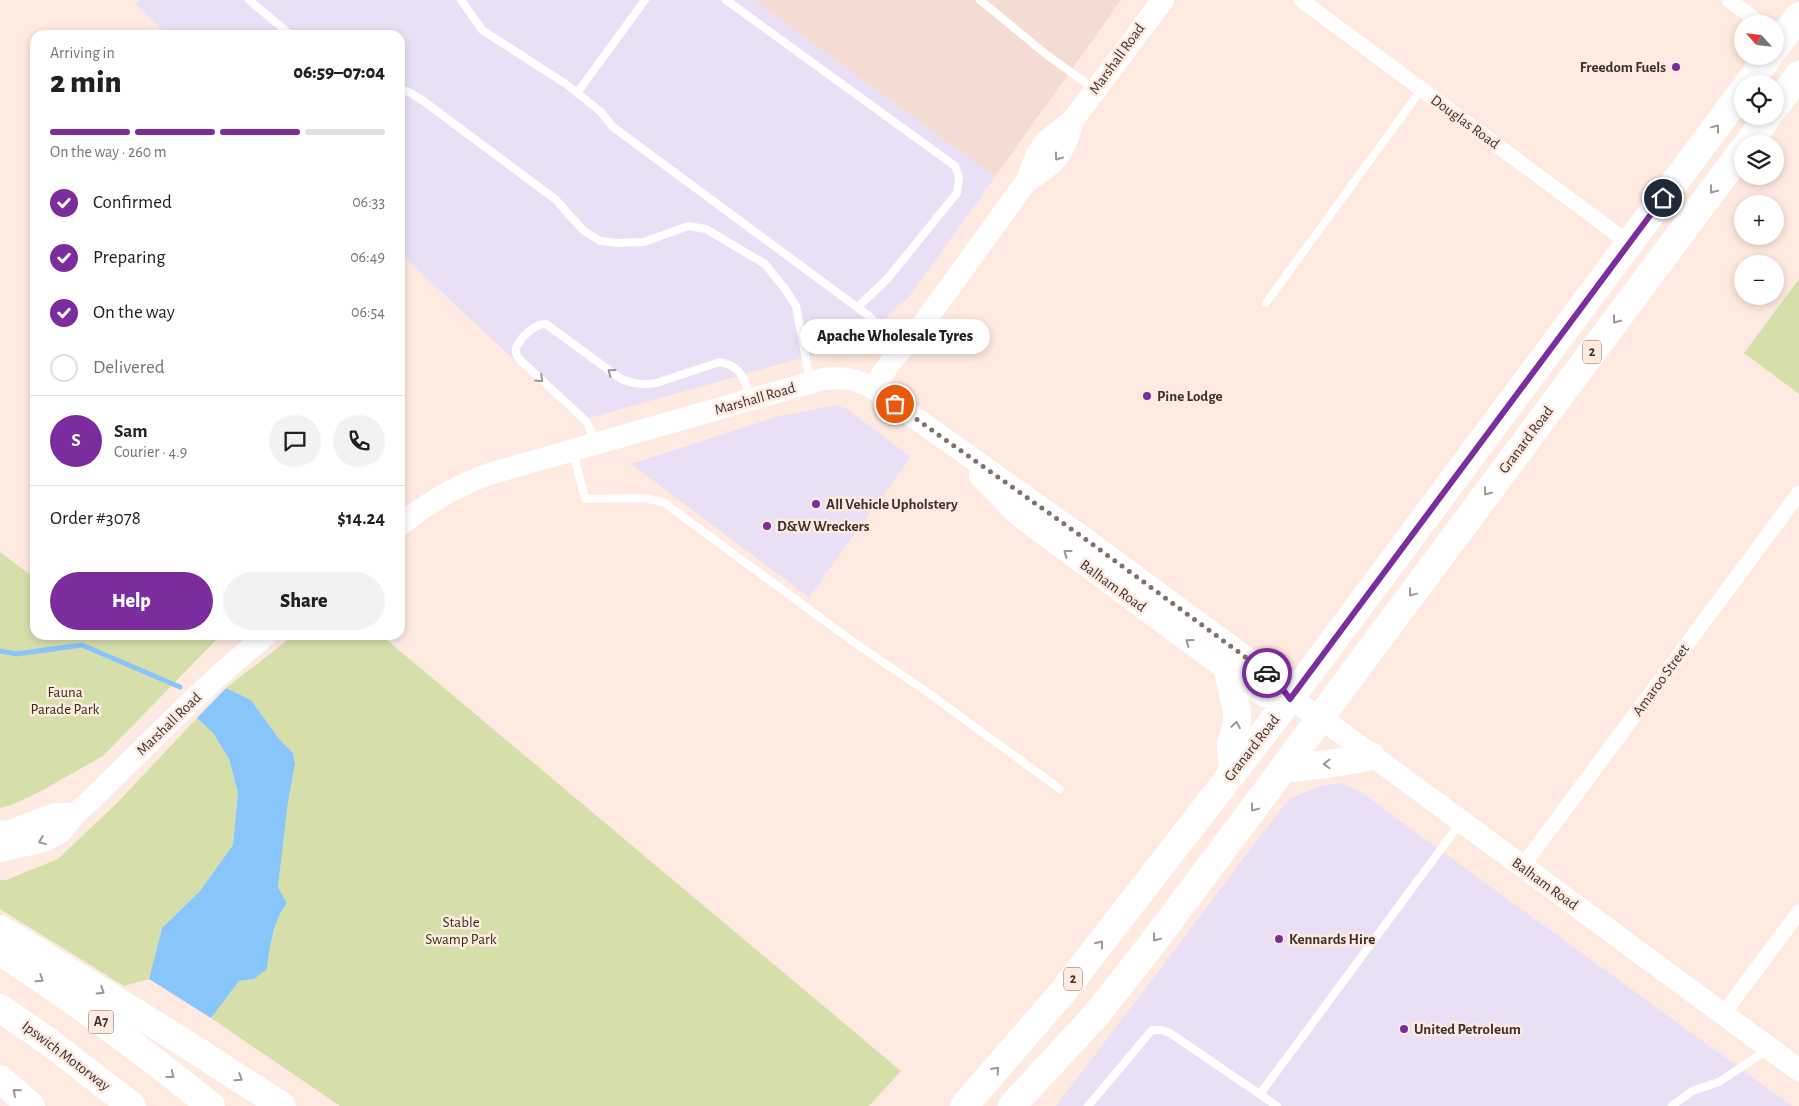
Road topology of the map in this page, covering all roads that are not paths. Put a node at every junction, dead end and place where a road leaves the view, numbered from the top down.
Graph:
1 (249, 0) edge
2 (462, 0) edge
3 (645, 0) edge
4 (726, 0) edge
5 (980, 0) edge
6 (1162, 0) edge
7 (1300, 0) edge
8 (1729, 0) edge
9 (1745, 15) edge
10 (1799, 16) edge
11 (1784, 29) edge
12 (285, 30) edge
13 (1799, 75) edge
14 (1095, 89) junction
15 (1421, 90) junction
16 (405, 91) edge
17 (577, 93) junction
18 (1784, 95) edge
19 (1734, 103) edge
20 (1734, 162) edge
21 (1630, 243) junction
22 (1266, 303) dead end
23 (858, 307) junction
24 (900, 351) junction
25 (811, 383) junction
26 (873, 388) junction
27 (752, 399) junction
28 (596, 443) junction
29 (954, 447) junction
30 (572, 450) junction
31 (1799, 493) edge
32 (405, 521) edge
33 (260, 640) edge
34 (1228, 671) junction
35 (1290, 699) junction
36 (1321, 718) junction
37 (1371, 756) junction
38 (1283, 769) junction
39 (1233, 773) junction
40 (1060, 790) dead end
41 (75, 814) junction
42 (1461, 822) junction
43 (0, 832) edge
44 (0, 851) edge
45 (1522, 867) junction
46 (1799, 912) edge
47 (0, 929) edge
48 (0, 952) edge
49 (0, 1008) edge
50 (1724, 1014) junction
51 (1096, 1015) junction
52 (1770, 1048) junction
53 (1799, 1070) edge
54 (0, 1078) edge
55 (1260, 1094) junction
56 (31, 1106) edge
57 (132, 1106) edge
58 (211, 1106) edge
59 (282, 1106) edge
60 (964, 1106) edge
61 (1012, 1106) edge
62 (1028, 1106) edge
63 (1088, 1106) edge
64 (1277, 1106) edge
65 (1672, 1106) edge

1 - 12 lane
2 - 17 lane
3 - 17 lane
4 - 23 lane
5 - 14 lane
6 - 14 street, Marshall Road
7 - 15 street, Douglas Road
8 - 9 street
10 - 11 highway
13 - 18 highway
14 - 24 street, Marshall Road
15 - 21 street, Douglas Road
15 - 22 lane
16 - 25 lane
17 - 23 lane
21 -> 19 highway, Granard Road / 2
20 -> 36 highway, Granard Road / 2
21 - 35 highway, Granard Road / 2
23 - 24 lane
24 - 26 street, Marshall Road
25 - 26 street, Marshall Road
25 - 27 street, Marshall Road
26 - 29 street, Balham Road
27 - 28 street, Marshall Road
27 -> 28 lane
28 - 30 street, Marshall Road
34 -> 29 street, Balham Road
29 - 35 street, Balham Road
30 - 32 street, Marshall Road
30 - 40 lane
31 - 45 street, Amaroo Street
33 - 41 street, Marshall Road
34 - 35 street, Balham Road
39 -> 34 highway
35 - 36 street, Balham Road
35 - 39 highway, Granard Road / 2
36 - 37 street, Balham Road
36 - 38 highway, Granard Road / 2
37 -> 38 highway
37 - 42 street, Balham Road
38 -> 51 highway, Granard Road / 2
60 -> 39 highway, Granard Road / 2
41 - 43 street
41 -> 44 street, Marshall Road
42 - 45 street, Balham Road
42 - 55 lane
45 - 50 street, Balham Road
46 - 50 street
47 -> 59 highway
48 -> 58 highway, A7
49 - 57 highway, Ipswich Motorway
50 - 52 street, Balham Road
51 - 61 highway, Granard Road / 2
51 - 62 highway
52 - 53 street, Balham Road
52 - 65 lane
56 -> 54 highway
55 - 63 lane
55 - 64 lane

